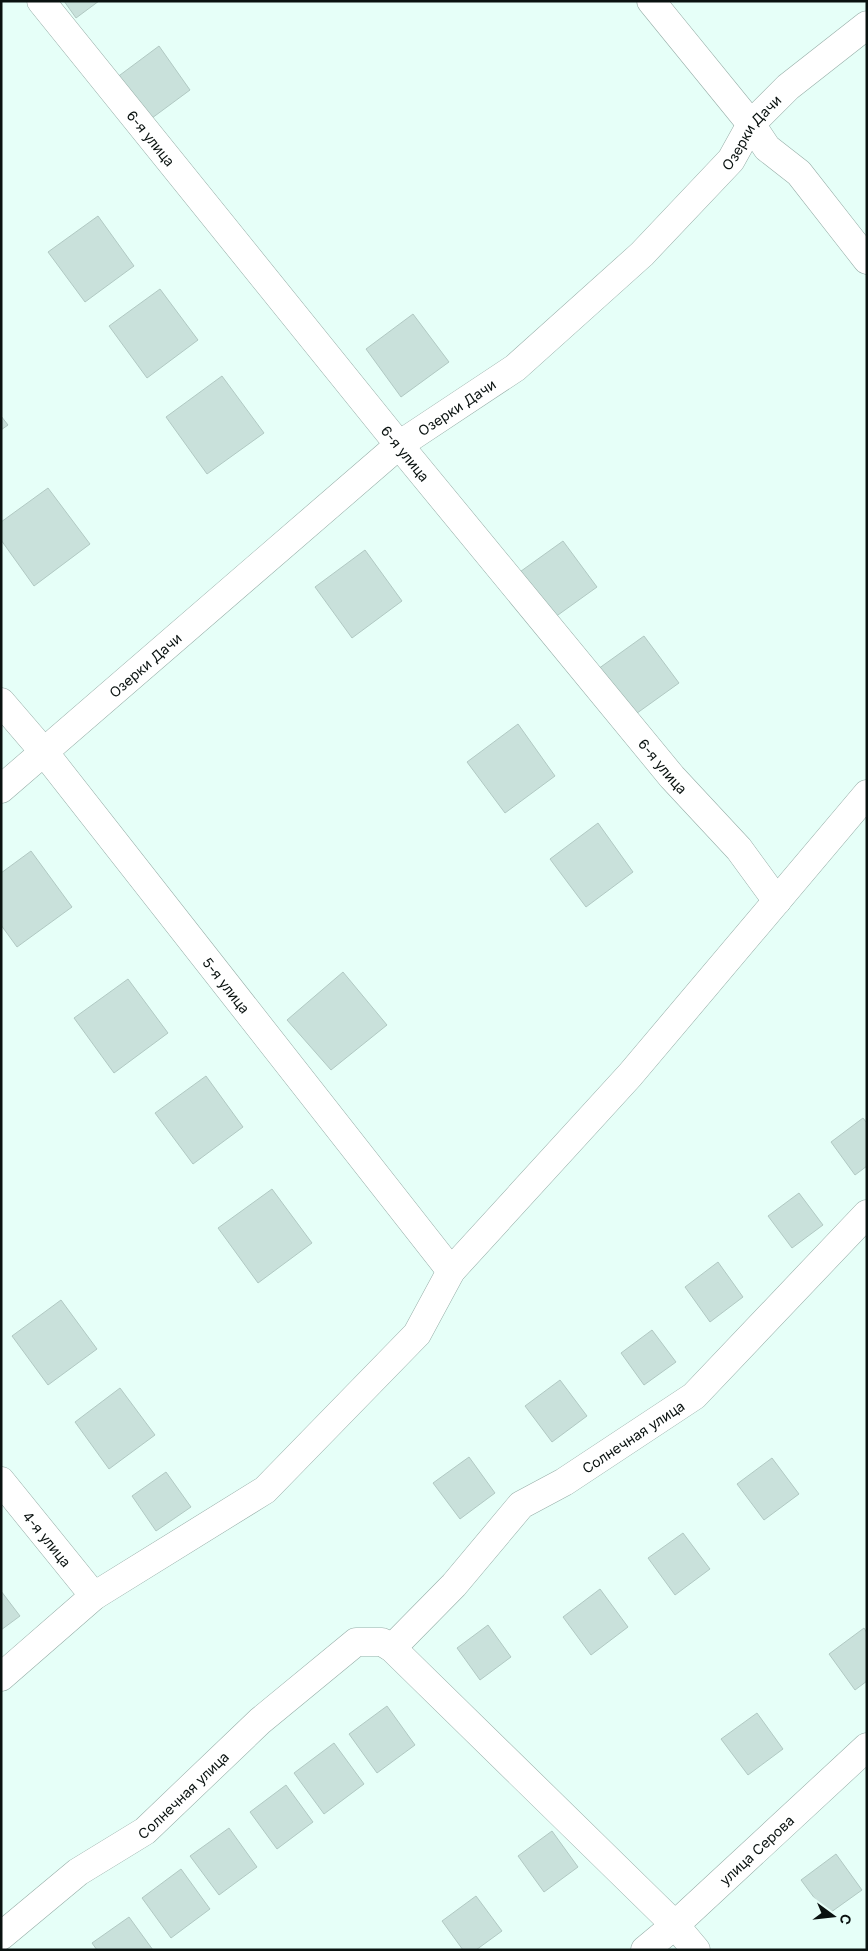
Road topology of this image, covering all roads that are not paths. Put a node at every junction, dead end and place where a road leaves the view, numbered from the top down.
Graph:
1 (41, 1) edge
2 (651, 1) edge
3 (867, 25) edge
4 (752, 124) junction
5 (867, 260) edge
6 (399, 445) junction
7 (1, 702) edge
8 (44, 752) junction
9 (1, 789) edge
10 (867, 794) edge
11 (777, 901) junction
12 (867, 1214) edge
13 (451, 1271) junction
14 (1, 1481) edge
15 (94, 1596) junction
16 (392, 1648) junction
17 (1, 1676) edge
18 (867, 1747) edge
19 (675, 1925) junction
20 (1, 1936) edge
21 (645, 1950) edge
22 (696, 1950) edge

1 - 6 street, 6-я улица
2 - 4 street
3 - 4 street, Озерки Дачи
4 - 5 street
4 - 6 street, Озерки Дачи
6 - 8 street, Озерки Дачи
6 - 11 street, 6-я улица
7 - 8 street, 5-я улица
8 - 9 street, Озерки Дачи
8 - 13 street, 5-я улица
10 - 11 street
11 - 13 street
12 - 16 street, Солнечная улица
13 - 15 street
14 - 15 street, 4-я улица
15 - 17 street
16 - 19 street
16 - 20 street, Солнечная улица
18 - 19 street, улица Серова
19 - 21 street, улица Серова
19 - 22 street

